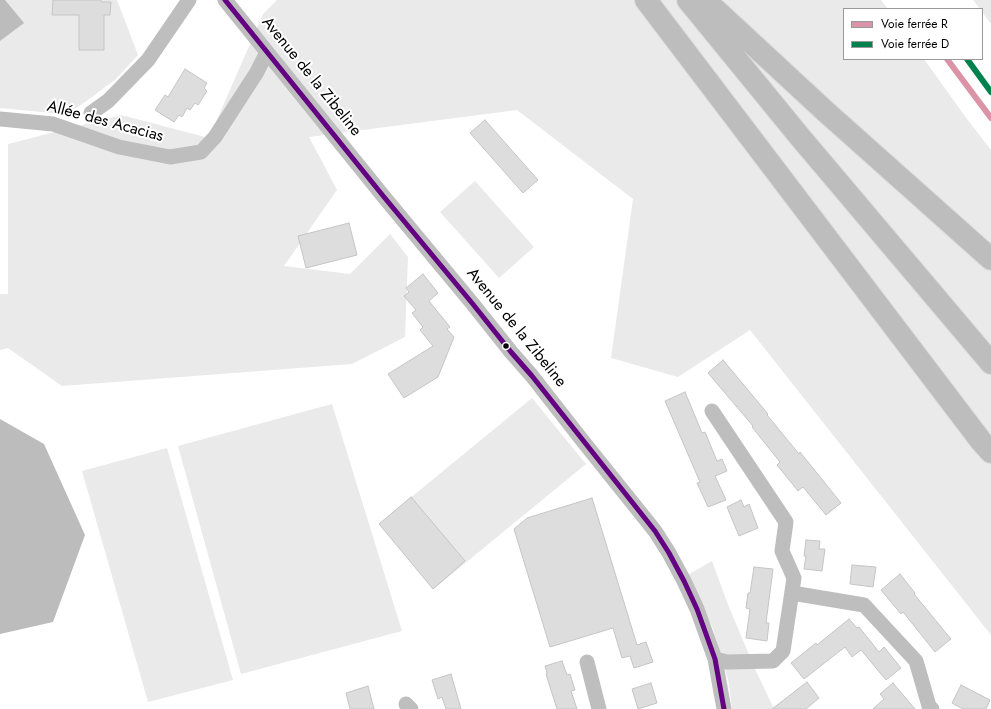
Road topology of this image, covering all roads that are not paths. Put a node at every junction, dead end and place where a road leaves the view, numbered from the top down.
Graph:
1 (189, 0) edge
2 (646, 0) edge
3 (688, 0) edge
4 (705, 0) edge
5 (233, 3) edge
6 (267, 52) junction
7 (92, 113) dead end
8 (0, 118) edge
9 (991, 259) edge
10 (991, 363) edge
11 (712, 412) dead end
12 (991, 452) edge
13 (792, 593) junction
14 (715, 659) junction
15 (587, 662) dead end
16 (599, 709) edge
17 (724, 709) edge
18 (932, 709) edge

1 - 7 street
2 - 12 main road
3 - 10 main road
4 - 9 main road
5 - 6 street, Avenue de la Zibeline
6 - 8 street, Allée des Acacias
6 - 14 street, Avenue de la Zibeline
11 - 13 street
13 - 14 street
13 - 18 street
14 - 17 street, Avenue de la Zibeline
15 - 16 street

